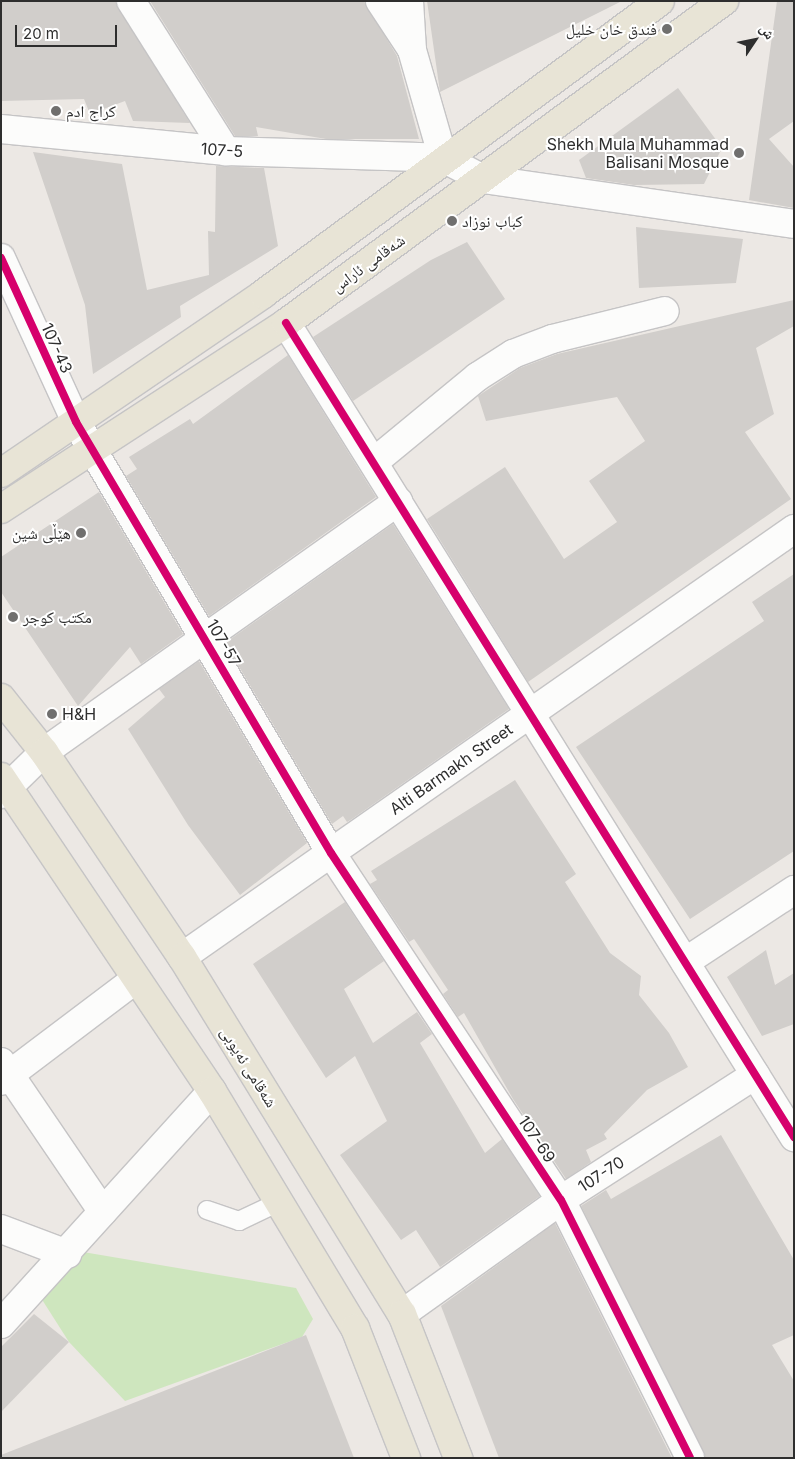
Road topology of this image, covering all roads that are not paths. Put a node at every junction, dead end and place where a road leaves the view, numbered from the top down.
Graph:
1 (131, 1) edge
2 (380, 1) edge
3 (409, 1) edge
4 (660, 1) edge
5 (724, 1) edge
6 (412, 50) junction
7 (1, 129) edge
8 (226, 151) junction
9 (443, 158) junction
10 (483, 179) junction
11 (794, 224) edge
12 (1, 258) edge
13 (665, 311) dead end
14 (286, 323) junction
15 (76, 422) junction
16 (94, 447) junction
17 (374, 462) junction
18 (1, 473) edge
19 (398, 502) junction
20 (1, 509) edge
21 (794, 529) edge
22 (205, 638) junction
23 (1, 698) edge
24 (531, 713) junction
25 (44, 752) junction
26 (4, 786) edge
27 (330, 853) junction
28 (794, 890) edge
29 (182, 957) junction
30 (685, 962) junction
31 (136, 979) junction
32 (4, 1072) edge
33 (755, 1075) junction
34 (212, 1091) junction
35 (794, 1137) edge
36 (560, 1200) junction
37 (279, 1202) junction
38 (207, 1210) dead end
39 (103, 1212) junction
40 (1, 1229) edge
41 (67, 1254) junction
42 (402, 1314) junction
43 (1, 1324) edge
44 (406, 1458) edge
45 (458, 1458) edge
46 (690, 1458) edge

1 - 8 street
2 - 6 street
3 - 6 street
4 - 9 main road
5 - 10 main road, شەقامی ئاراس
6 - 9 street
7 - 8 street, 107-5
8 - 9 street, 107-5
9 - 10 street
9 - 15 main road
10 - 11 street
10 - 14 main road, شەقامی ئاراس
12 - 15 street, 107-43
13 - 17 street
14 - 16 main road, شەقامی ئاراس
14 - 17 street
15 - 16 street, 107-43
15 - 18 main road
16 - 20 main road, شەقامی ئاراس
16 - 22 street, 107-57
17 - 19 street
19 - 22 street
19 - 24 street
21 - 24 street, Alti Barmakh Street
22 - 25 street
22 - 27 street, 107-57
23 - 25 main road, شەقامی ئەیوبی
24 - 27 street, Alti Barmakh Street
24 - 30 street
25 - 26 street
25 - 29 main road, شەقامی ئەیوبی
26 - 31 main road
27 - 29 street, Alti Barmakh Street
27 - 36 street, 107-69
28 - 30 street
29 - 42 main road, شەقامی ئەیوبی
30 - 33 street
31 - 32 street
31 - 34 main road
32 - 39 street
33 - 35 street
33 - 36 street, 107-70
34 - 37 main road
34 - 39 street
36 - 42 street, 107-70
36 - 46 street, 107-69
37 - 38 lane
37 - 44 main road
39 - 41 street
40 - 41 street
41 - 43 street
42 - 45 main road, شەقامی ئەیوبی

